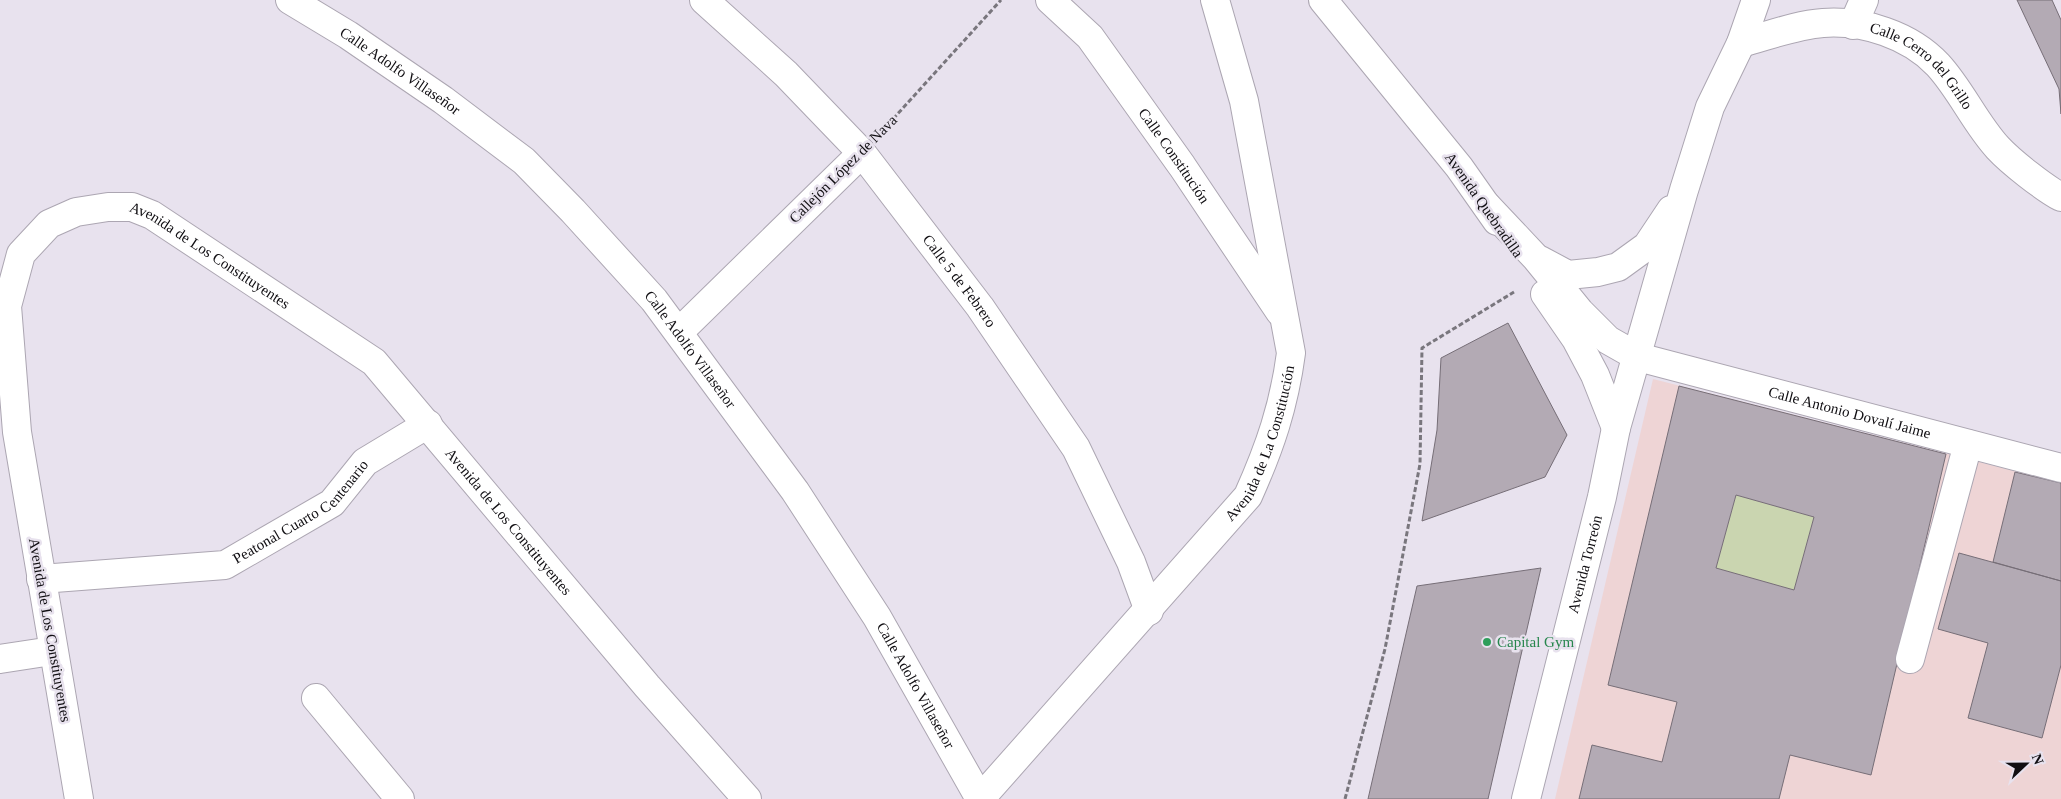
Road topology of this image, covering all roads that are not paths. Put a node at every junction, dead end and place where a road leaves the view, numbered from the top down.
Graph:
1 (290, 0) edge
2 (704, 0) edge
3 (1050, 0) edge
4 (1215, 0) edge
5 (1323, 0) edge
6 (1756, 0) edge
7 (1864, 0) edge
8 (1853, 25) junction
9 (1742, 43) junction
10 (862, 153) junction
11 (1684, 190) junction
12 (2061, 197) edge
13 (1536, 269) junction
14 (1286, 321) junction
15 (679, 332) junction
16 (1638, 357) junction
17 (428, 424) junction
18 (1616, 428) junction
19 (1968, 444) junction
20 (2061, 468) edge
21 (41, 579) junction
22 (1149, 611) junction
23 (52, 651) junction
24 (0, 658) edge
25 (1910, 659) dead end
26 (316, 698) dead end
27 (79, 799) edge
28 (400, 799) edge
29 (747, 799) edge
30 (980, 799) edge
31 (1526, 799) edge

1 - 15 street, Calle Adolfo Villaseñor
2 - 10 street, Calle 5 de Febrero
3 - 14 street, Calle Constitución
4 - 14 street, Avenida de La Constitución
5 - 13 street, Avenida Quebradilla
6 - 9 street
7 - 8 street
8 - 9 street, Calle Cerro del Grillo
8 - 12 street, Calle Cerro del Grillo
9 - 11 street
10 - 15 street, Callejón López de Nava
10 - 22 street, Calle 5 de Febrero
11 - 13 street
11 - 16 street
13 - 16 street, Calle Antonio Dovalí Jaime
13 - 18 street, Avenida Quebradilla
14 - 22 street, Avenida de La Constitución
15 - 30 street, Calle Adolfo Villaseñor
16 - 18 street, Avenida Torreón
16 - 19 street, Calle Antonio Dovalí Jaime
17 - 21 street, Peatonal Cuarto Centenario
17 - 21 street, Avenida de Los Constituyentes
17 - 29 street, Avenida de Los Constituyentes
18 - 31 street, Avenida Torreón
19 - 20 street, Calle Antonio Dovalí Jaime
19 - 25 street
21 - 23 street, Avenida de Los Constituyentes
22 - 30 street, Avenida de La Constitución
23 - 24 street
23 - 27 street, Avenida de Los Constituyentes
26 - 28 street

